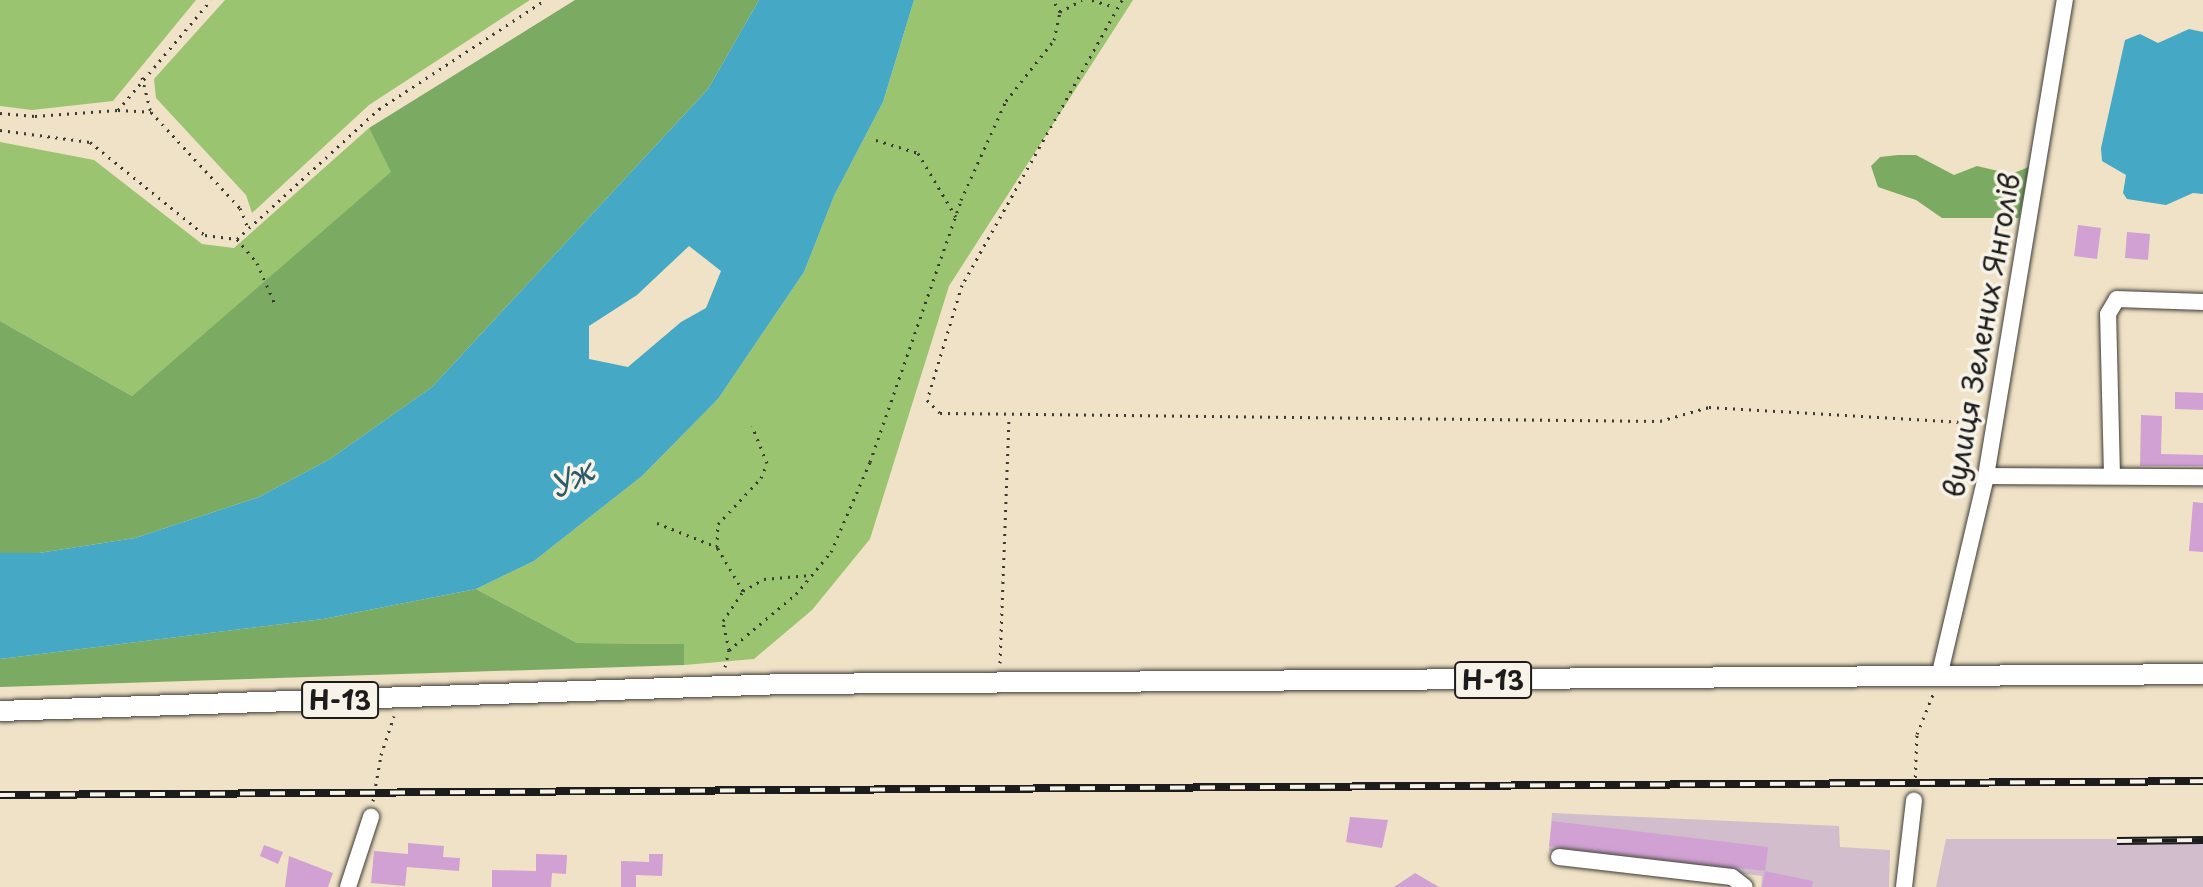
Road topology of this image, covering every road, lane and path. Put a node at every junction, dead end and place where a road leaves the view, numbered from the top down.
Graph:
1 (211, 0) edge
2 (545, 0) edge
3 (1053, 0) edge
4 (1082, 0) edge
5 (1092, 0) edge
6 (1122, 0) edge
7 (2065, 0) edge
8 (1117, 7) junction
9 (1060, 12) junction
10 (142, 77) junction
11 (118, 110) junction
12 (151, 112) junction
13 (0, 113) edge
14 (0, 130) edge
15 (876, 140) dead end
16 (956, 217) junction
17 (248, 228) junction
18 (237, 239) junction
19 (274, 302) dead end
20 (2203, 302) edge
21 (1009, 417) junction
22 (1959, 422) dead end
23 (752, 426) dead end
24 (2112, 475) junction
25 (1986, 476) junction
26 (2203, 477) edge
27 (657, 523) dead end
28 (717, 547) junction
29 (812, 575) junction
30 (743, 591) junction
31 (729, 650) junction
32 (2203, 674) edge
33 (1939, 677) junction
34 (1000, 683) junction
35 (721, 686) junction
36 (401, 697) junction
37 (0, 711) edge
38 (1914, 801) joint
39 (371, 817) joint
40 (1559, 857) dead end
41 (348, 887) edge
42 (1745, 887) edge
43 (1904, 887) edge

1 - 10 path
2 - 17 path
3 - 9 path
4 - 9 path
5 - 8 path
6 - 8 path
7 - 25 street, вулиця Зелених Янголів
8 - 21 path
9 - 16 path
10 - 11 path
10 - 12 path
11 - 12 path
11 - 13 path
12 - 17 path
14 - 18 path
15 - 16 path
16 - 29 path
17 - 18 path
18 - 19 path
20 - 24 street
21 - 22 path
21 - 34 path
23 - 28 path
24 - 25 street
24 - 26 street
25 - 33 street, вулиця Зелених Янголів
27 - 28 path
28 - 30 path
29 - 30 path
29 - 31 path
30 - 31 path
31 - 35 path
32 - 33 main road, Н-13
33 - 34 main road, Н-13
33 - 38 path
34 - 35 main road, Н-13
35 - 36 main road, Н-13
36 - 37 main road, Н-13
36 - 39 path
38 - 43 street
39 - 41 street
40 - 42 street

